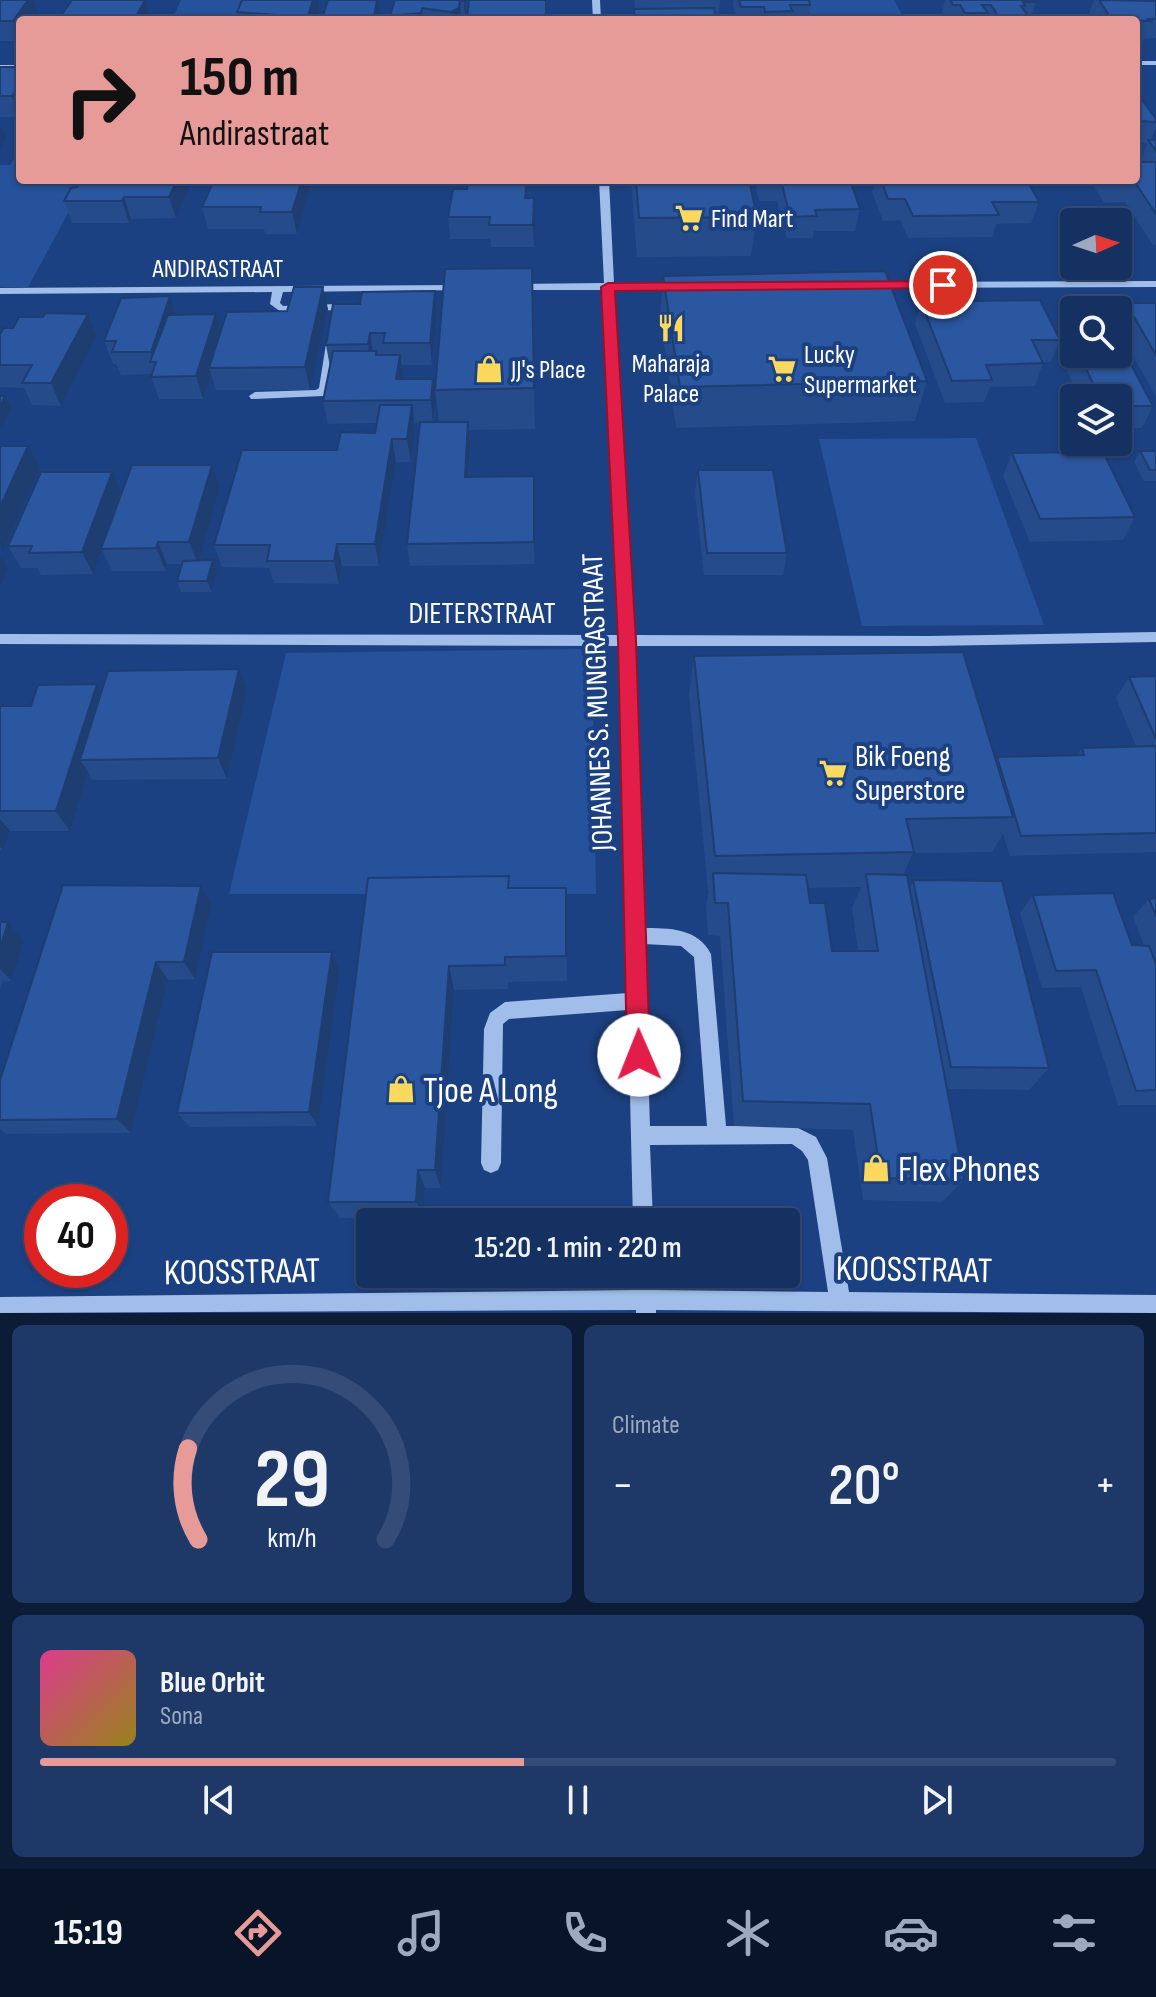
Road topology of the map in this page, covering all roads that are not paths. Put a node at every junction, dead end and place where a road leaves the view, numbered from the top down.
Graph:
1 (604, 184) edge
2 (1156, 284) edge
3 (858, 285) edge
4 (686, 286) edge
5 (608, 287) junction
6 (466, 288) edge
7 (498, 288) edge
8 (340, 289) junction
9 (278, 290) junction
10 (0, 291) edge
11 (337, 307) junction
12 (335, 321) edge
13 (333, 334) edge
14 (255, 396) dead end
15 (1156, 637) edge
16 (0, 639) edge
17 (627, 640) junction
18 (635, 936) junction
19 (637, 1001) junction
20 (641, 1136) junction
21 (717, 1136) junction
22 (491, 1163) dead end
23 (643, 1208) edge
24 (840, 1301) junction
25 (1156, 1305) edge
26 (646, 1306) edge
27 (0, 1307) edge
28 (495, 1307) edge
29 (960, 1308) edge

1 - 5 street, JOHANNES S. MUNGRASTRAAT
2 - 3 street
4 - 5 street
5 - 7 street
5 - 17 street, JOHANNES S. MUNGRASTRAAT
6 - 8 street, ANDIRASTRAAT
8 - 9 street, ANDIRASTRAAT
8 - 11 street
9 - 10 street, ANDIRASTRAAT
9 - 11 street
11 - 12 street
13 - 14 street
15 - 17 street, DIETERSTRAAT
16 - 17 street, DIETERSTRAAT
17 - 18 street, JOHANNES S. MUNGRASTRAAT
18 - 19 street, JOHANNES S. MUNGRASTRAAT
18 - 21 street
19 - 20 street, JOHANNES S. MUNGRASTRAAT
19 - 22 street
20 - 21 street
20 - 23 street, JOHANNES S. MUNGRASTRAAT
21 - 24 street
24 - 26 street, KOOSSTRAAT
24 - 29 street, KOOSSTRAAT
25 - 29 street, KOOSSTRAAT
26 - 28 street, KOOSSTRAAT
27 - 28 street, KOOSSTRAAT

